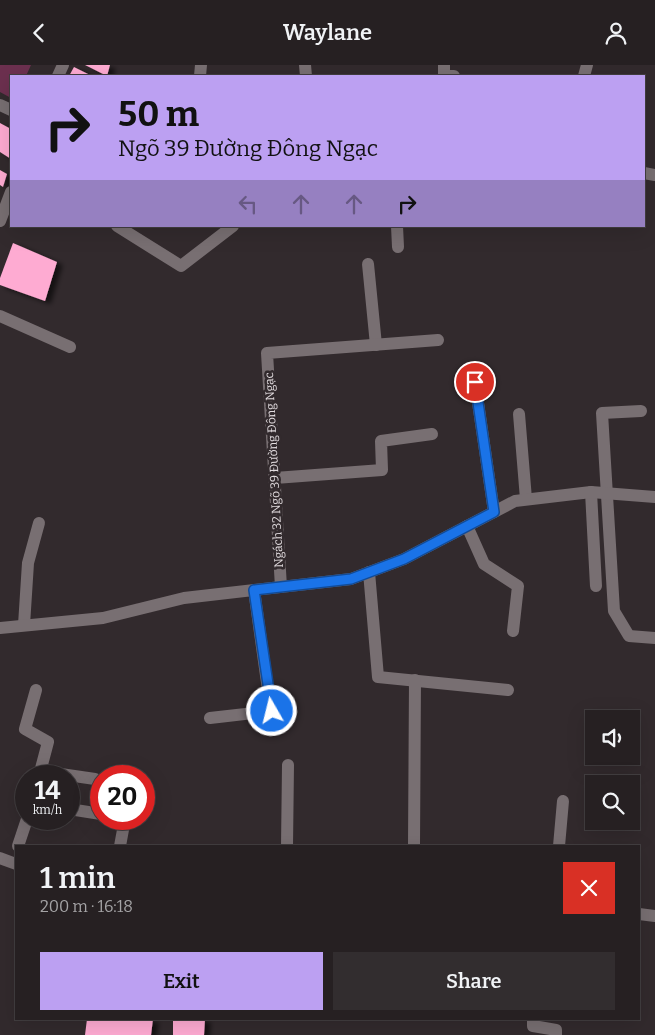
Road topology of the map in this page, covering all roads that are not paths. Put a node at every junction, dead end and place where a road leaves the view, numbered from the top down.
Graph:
1 (10, 200) edge
2 (0, 221) edge
3 (119, 227) edge
4 (232, 227) edge
5 (396, 227) edge
6 (398, 247) dead end
7 (368, 264) dead end
8 (0, 316) edge
9 (438, 341) dead end
10 (376, 345) junction
11 (70, 347) dead end
12 (475, 382) dead end
13 (641, 411) dead end
14 (519, 414) dead end
15 (432, 434) dead end
16 (275, 478) junction
17 (590, 492) junction
18 (608, 494) junction
19 (655, 497) edge
20 (526, 499) junction
21 (494, 512) junction
22 (39, 523) dead end
23 (467, 526) junction
24 (369, 572) junction
25 (596, 586) dead end
26 (281, 587) junction
27 (254, 590) junction
28 (24, 625) junction
29 (0, 628) edge
30 (513, 631) dead end
31 (655, 638) edge
32 (415, 680) junction
33 (508, 689) dead end
34 (36, 690) dead end
35 (210, 718) dead end
36 (42, 765) edge
37 (288, 765) dead end
38 (563, 801) dead end
39 (23, 830) edge
40 (123, 830) edge
41 (18, 845) edge
42 (120, 845) edge
43 (288, 845) edge
44 (414, 845) edge
45 (559, 845) edge
46 (0, 858) edge
47 (15, 859) edge
48 (640, 914) edge
49 (655, 916) edge
50 (533, 1020) edge
51 (556, 1035) edge

1 - 2 street
3 - 4 street
5 - 6 street
7 - 10 street
8 - 11 street
9 - 10 street
10 - 16 street, Ngách 32 Ngõ 39 Đường Đông Ngạc
12 - 21 street
13 - 18 street
14 - 20 street
15 - 16 street
16 - 26 street, Ngách 32 Ngõ 39 Đường Đông Ngạc
17 - 18 street
17 - 20 street
17 - 25 street
18 - 19 street
18 - 31 street
20 - 21 street
21 - 23 street
22 - 28 street
23 - 24 street
23 - 30 street
24 - 26 street
24 - 32 street
26 - 27 street
27 - 28 street
27 - 35 street
28 - 29 street
32 - 33 street
32 - 44 street
34 - 36 street
37 - 43 street
38 - 45 street
39 - 41 street
40 - 42 street
46 - 47 street
48 - 49 street
50 - 51 street

